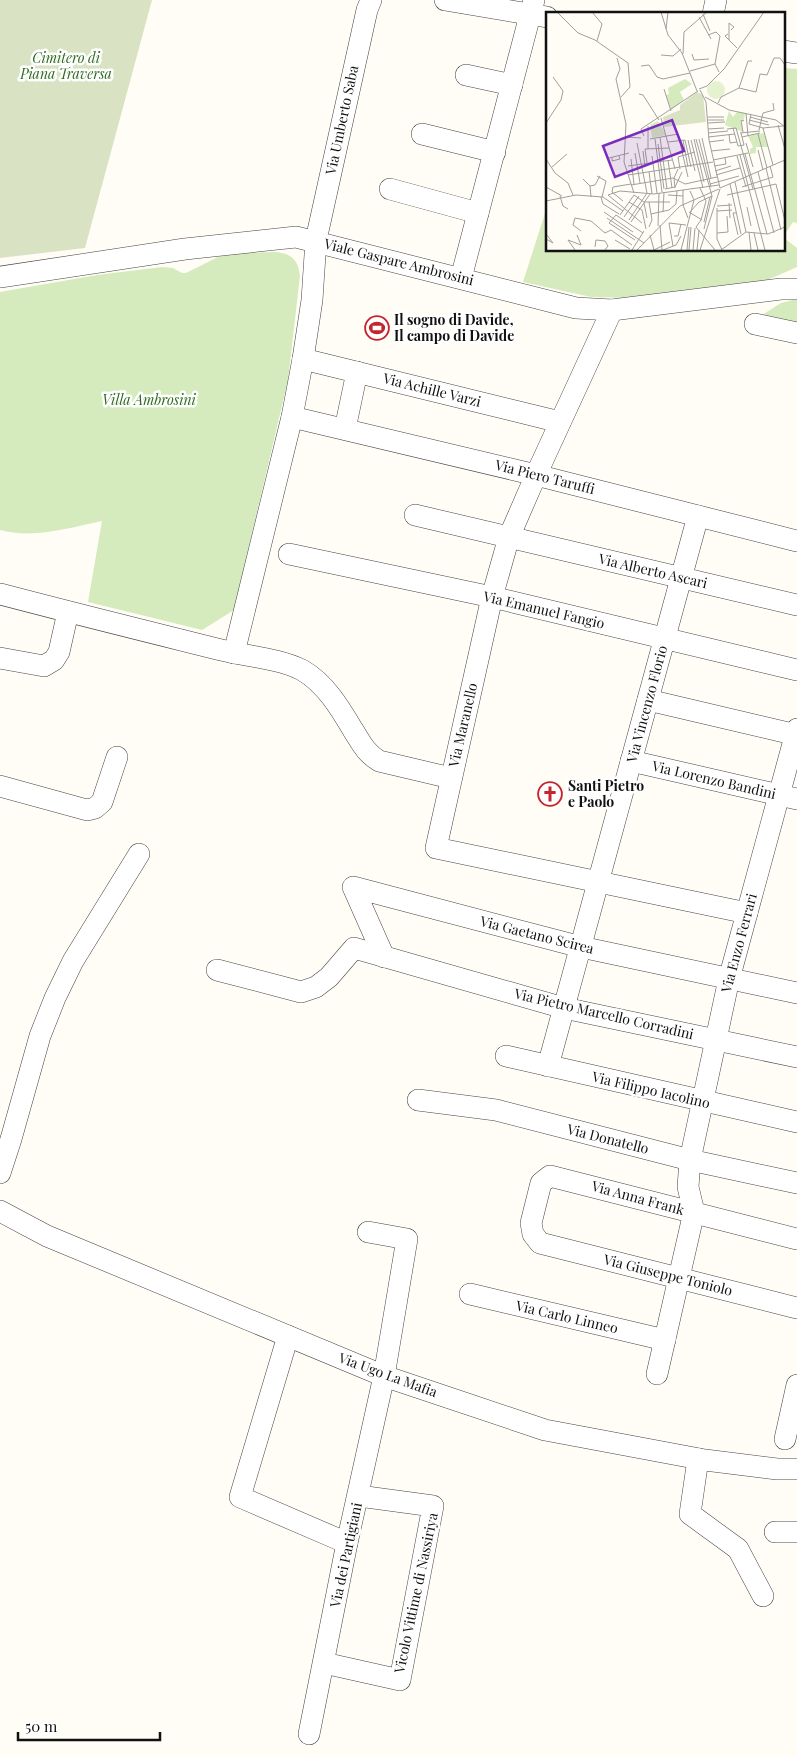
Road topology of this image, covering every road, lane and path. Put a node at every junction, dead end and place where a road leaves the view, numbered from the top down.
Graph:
1 (371, 0) edge
2 (445, 0) edge
3 (537, 11) edge
4 (784, 51) edge
5 (797, 53) edge
6 (466, 75) dead end
7 (512, 84) junction
8 (422, 134) dead end
9 (494, 152) junction
10 (390, 190) dead end
11 (478, 213) junction
12 (316, 240) junction
13 (0, 277) edge
14 (461, 278) junction
15 (797, 289) edge
16 (612, 310) junction
17 (755, 324) dead end
18 (797, 333) edge
19 (303, 359) junction
20 (357, 372) junction
21 (292, 416) junction
22 (560, 422) junction
23 (345, 429) junction
24 (536, 474) junction
25 (416, 515) dead end
26 (698, 516) junction
27 (508, 537) junction
28 (797, 541) edge
29 (289, 554) dead end
30 (681, 578) junction
31 (0, 594) edge
32 (492, 597) junction
33 (797, 606) edge
34 (68, 612) junction
35 (664, 639) junction
36 (234, 653) junction
37 (0, 658) edge
38 (797, 670) edge
39 (648, 700) junction
40 (797, 733) edge
41 (117, 757) dead end
42 (631, 761) junction
43 (451, 778) junction
44 (0, 786) edge
45 (788, 797) edge
46 (139, 854) dead end
47 (598, 882) junction
48 (747, 913) junction
49 (580, 946) junction
50 (384, 957) junction
51 (217, 970) dead end
52 (729, 979) junction
53 (797, 993) edge
54 (564, 1008) junction
55 (716, 1040) junction
56 (506, 1056) dead end
57 (797, 1057) edge
58 (548, 1066) junction
59 (418, 1100) dead end
60 (702, 1101) junction
61 (797, 1122) edge
62 (690, 1160) junction
63 (0, 1173) edge
64 (797, 1183) edge
65 (0, 1211) edge
66 (694, 1212) junction
67 (368, 1232) dead end
68 (797, 1240) edge
69 (540, 1243) joint
70 (680, 1278) junction
71 (470, 1294) dead end
72 (797, 1308) edge
73 (288, 1336) junction
74 (665, 1340) junction
75 (657, 1374) dead end
76 (384, 1376) junction
77 (797, 1385) edge
78 (794, 1407) edge
79 (786, 1439) dead end
80 (698, 1459) junction
81 (797, 1469) edge
82 (358, 1496) junction
83 (775, 1532) dead end
84 (797, 1532) edge
85 (347, 1542) junction
86 (763, 1596) dead end
87 (324, 1662) junction
88 (309, 1734) dead end

1 - 12 street, Via Umberto Saba
2 - 3 street
3 - 7 street
4 - 5 street
6 - 7 street
7 - 9 street
8 - 9 street
9 - 11 street
10 - 11 street
11 - 14 street
12 - 13 street, Viale Gaspare Ambrosini
12 - 14 street, Viale Gaspare Ambrosini
12 - 19 street, Via Umberto Saba
14 - 16 street, Viale Gaspare Ambrosini
15 - 16 street, Viale Gaspare Ambrosini
16 - 22 street, Via Maranello
17 - 18 street
19 - 20 street, Via Achille Varzi
19 - 21 street, Via Umberto Saba
20 - 22 street, Via Achille Varzi
20 - 23 street
21 - 23 street, Via Piero Taruffi
21 - 36 street, Via Umberto Saba
22 - 24 street, Via Maranello
23 - 24 street, Via Piero Taruffi
24 - 26 street, Via Piero Taruffi
24 - 27 street, Via Maranello
25 - 27 street, Via Alberto Ascari
26 - 28 street, Via Piero Taruffi
26 - 30 street, Via Vincenzo Florio
27 - 30 street, Via Alberto Ascari
27 - 32 street, Via Maranello
29 - 32 street, Via Emanuel Fangio
30 - 33 street, Via Alberto Ascari
30 - 35 street, Via Vincenzo Florio
31 - 34 street
32 - 35 street, Via Emanuel Fangio
32 - 43 street, Via Maranello
34 - 36 street
34 - 37 street
35 - 38 street, Via Emanuel Fangio
35 - 39 street, Via Vincenzo Florio
36 - 43 street
39 - 40 street
39 - 42 street, Via Vincenzo Florio
40 - 45 street, Via Enzo Ferrari
41 - 44 street
42 - 45 street, Via Lorenzo Bandini
42 - 47 street, Via Vincenzo Florio
43 - 47 street, Via Maranello
45 - 48 street, Via Enzo Ferrari
46 - 63 street
47 - 48 street, Via Maranello
47 - 49 street, Via Vincenzo Florio
48 - 52 street, Via Enzo Ferrari
49 - 50 street, Via Gaetano Scirea
49 - 52 street, Via Gaetano Scirea
49 - 54 street, Via Vincenzo Florio
50 - 51 street, Via Pietro Marcello Corradini
50 - 54 street, Via Pietro Marcello Corradini
52 - 53 street, Via Gaetano Scirea
52 - 55 street, Via Enzo Ferrari
54 - 55 street, Via Pietro Marcello Corradini
54 - 58 street, Via Vincenzo Florio
55 - 57 street, Via Pietro Marcello Corradini
55 - 60 street, Via Enzo Ferrari
56 - 58 street, Via Filippo Iacolino
58 - 60 street, Via Filippo Iacolino
59 - 62 street, Via Donatello
60 - 61 street, Via Filippo Iacolino
60 - 62 street, Via Enzo Ferrari
62 - 64 street, Via Donatello
62 - 66 street, Via Enzo Ferrari
65 - 73 street, Via Ugo La Mafia
66 - 68 street, Via Anna Frank
66 - 69 street, Via Anna Frank
66 - 70 street
67 - 76 street, Via dei Partigiani
69 - 70 street, Via Giuseppe Toniolo
70 - 72 street, Via Giuseppe Toniolo
70 - 74 street
71 - 74 street, Via Carlo Linneo
73 - 76 street, Via Ugo La Mafia
73 - 85 street
74 - 75 street
76 - 80 street, Via Ugo La Mafia
76 - 82 street, Via dei Partigiani
77 - 78 street
78 - 79 street
80 - 81 street, Via Ugo La Mafia
80 - 86 street
82 - 85 street, Via dei Partigiani
82 - 87 street, Vicolo Vittime di Nassiriya
83 - 84 street
85 - 87 street, Via dei Partigiani
87 - 88 street, Via dei Partigiani

